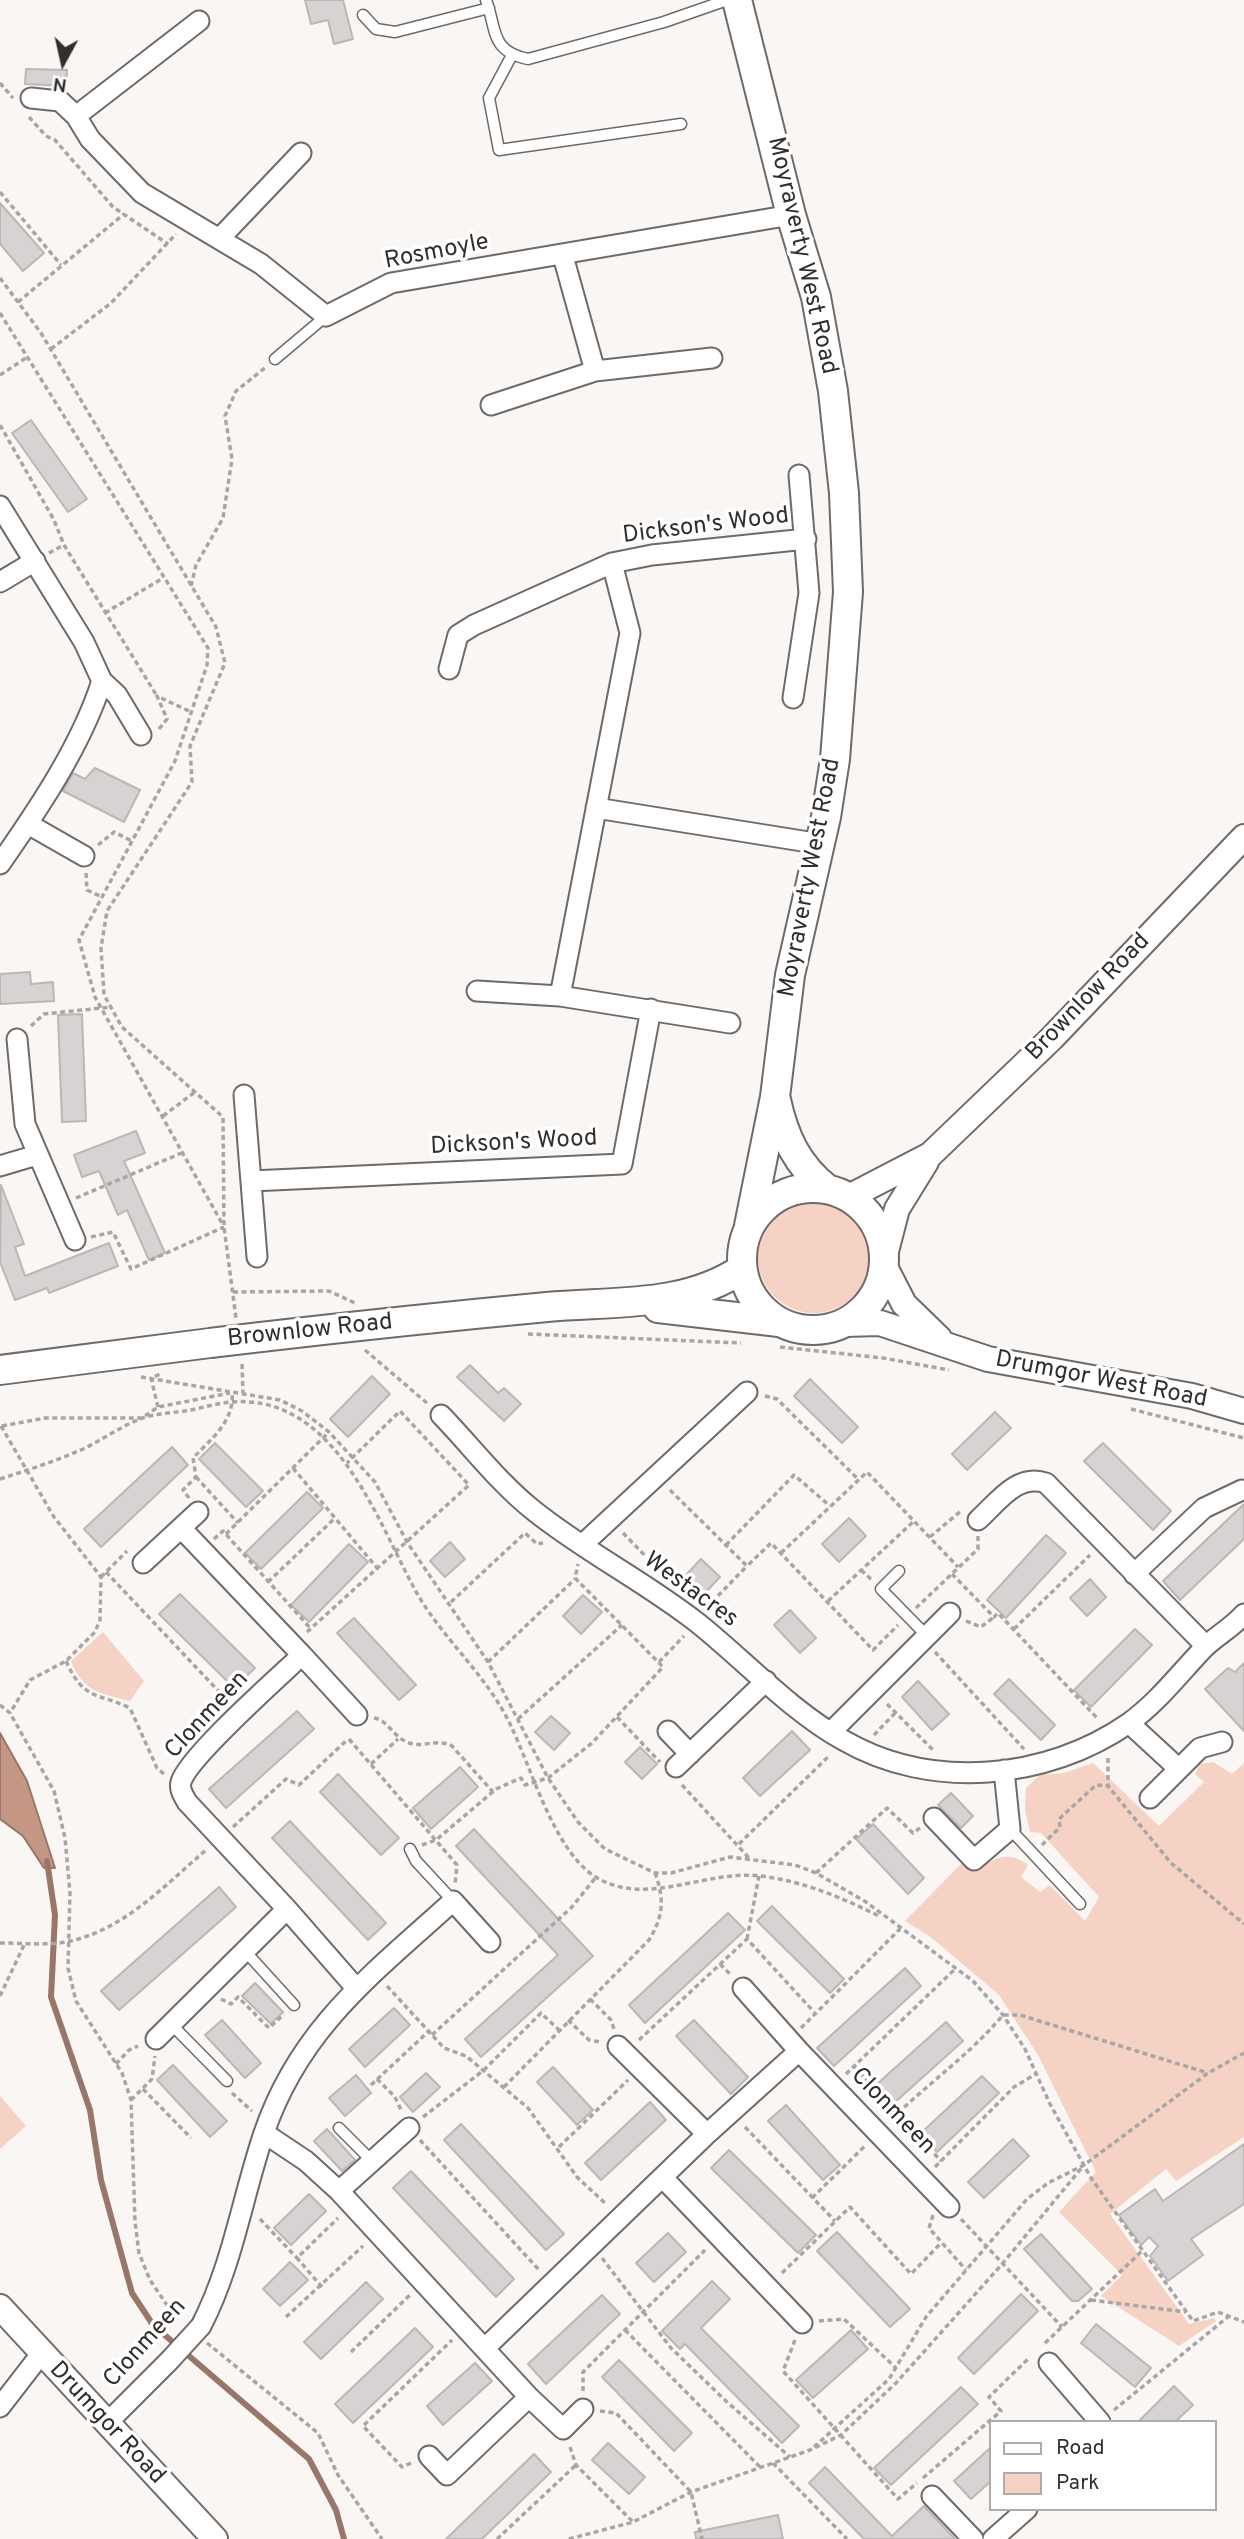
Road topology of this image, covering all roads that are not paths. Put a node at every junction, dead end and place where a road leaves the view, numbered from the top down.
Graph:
1 (727, 0) edge
2 (737, 0) edge
3 (487, 4) edge
4 (363, 15) dead end
5 (199, 21) dead end
6 (512, 55) junction
7 (22, 102) road end
8 (76, 116) junction
9 (681, 124) dead end
10 (301, 153) dead end
11 (791, 215) junction
12 (219, 238) junction
13 (563, 256) junction
14 (326, 316) junction
15 (275, 359) road end
16 (712, 359) dead end
17 (596, 371) junction
18 (491, 405) dead end
19 (799, 475) dead end
20 (0, 506) edge
21 (806, 539) junction
22 (35, 561) junction
23 (612, 563) junction
24 (0, 582) edge
25 (449, 669) dead end
26 (102, 681) junction
27 (793, 698) dead end
28 (141, 735) road end
29 (596, 808) junction
30 (28, 824) junction
31 (1244, 837) edge
32 (821, 844) junction
33 (84, 856) road end
34 (0, 864) edge
35 (477, 990) dead end
36 (560, 996) junction
37 (651, 1009) junction
38 (730, 1023) dead end
39 (17, 1039) road end
40 (244, 1095) dead end
41 (775, 1097) junction
42 (37, 1155) junction
43 (930, 1155) junction
44 (0, 1166) edge
45 (251, 1181) junction
46 (838, 1193) junction
47 (749, 1226) junction
48 (75, 1240) road end
49 (257, 1256) dead end
50 (885, 1261) junction
51 (742, 1269) junction
52 (620, 1303) junction
53 (844, 1324) junction
54 (777, 1334) junction
55 (954, 1360) junction
56 (0, 1370) edge
57 (747, 1392) road end
58 (1244, 1411) edge
59 (441, 1415) road end
60 (1242, 1490) dead end
61 (198, 1512) road end
62 (978, 1520) road end
63 (181, 1528) junction
64 (575, 1541) junction
65 (143, 1563) road end
66 (899, 1572) dead end
67 (1134, 1574) junction
68 (950, 1613) road end
69 (1244, 1614) edge
70 (925, 1638) junction
71 (1206, 1646) junction
72 (298, 1650) junction
73 (766, 1681) junction
74 (356, 1715) road end
75 (1129, 1723) junction
76 (668, 1731) dead end
77 (845, 1741) junction
78 (1222, 1742) dead end
79 (1179, 1769) junction
80 (1004, 1770) junction
81 (1150, 1798) dead end
82 (933, 1818) road end
83 (1010, 1829) junction
84 (410, 1849) dead end
85 (453, 1900) junction
86 (1080, 1904) dead end
87 (287, 1909) junction
88 (490, 1942) dead end
89 (245, 1951) junction
90 (743, 1987) dead end
91 (356, 1988) junction
92 (293, 2005) road end
93 (171, 2024) junction
94 (156, 2039) road end
95 (794, 2045) junction
96 (622, 2049) road end
97 (227, 2081) road end
98 (339, 2128) dead end
99 (409, 2128) road end
100 (266, 2129) junction
101 (707, 2134) junction
102 (372, 2161) junction
103 (663, 2178) junction
104 (346, 2198) junction
105 (944, 2202) road end
106 (0, 2306) edge
107 (802, 2323) road end
108 (485, 2348) junction
109 (41, 2354) junction
110 (1049, 2363) dead end
111 (529, 2397) junction
112 (0, 2407) edge
113 (583, 2409) road end
114 (1105, 2417) edge
115 (107, 2423) junction
116 (429, 2456) road end
117 (932, 2496) dead end
118 (1025, 2511) edge
119 (215, 2539) edge
120 (973, 2539) edge
121 (993, 2539) edge

1 - 6 lane
2 - 11 main road, Moyraverty West Road
3 - 4 lane
3 - 6 lane
5 - 8 street
6 - 9 lane
7 - 8 street
8 - 12 street
10 - 12 street
11 - 13 street, Rosmoyle
11 - 32 main road, Moyraverty West Road
12 - 14 street
13 - 14 street, Rosmoyle
13 - 17 street
14 - 15 lane, Rosmoyle
16 - 17 street
17 - 18 street
19 - 21 street, Dickson's Wood
20 - 22 street
21 - 23 street, Dickson's Wood
21 - 27 street, Dickson's Wood
22 - 24 street
22 - 26 street
23 - 25 street, Dickson's Wood
23 - 29 street, Dickson's Wood
26 - 28 street
26 - 30 street
29 - 32 street
29 - 36 street, Dickson's Wood
30 - 33 street
30 - 34 street
31 - 43 street, Brownlow Road
32 - 41 main road, Moyraverty West Road
35 - 36 street
36 - 37 street
37 - 38 street
37 - 45 street, Dickson's Wood
39 - 42 street
40 - 45 street
41 - 46 main road, Moyraverty West Road
41 - 47 main road, Moyraverty West Road
42 - 44 street
42 - 48 street
43 - 46 street, Brownlow Road
43 - 50 street, Brownlow Road
45 - 49 street
46 - 47 main road
46 - 50 main road
47 - 51 main road
50 - 53 main road
50 - 55 street, Drumgor West Road
51 - 52 main road, Brownlow Road
51 - 54 main road
52 - 54 main road, Brownlow Road
52 - 56 main road, Brownlow Road, bridge
53 - 54 main road
53 - 55 street, Drumgor West Road
55 - 58 street, Drumgor West Road
57 - 64 street
59 - 64 street, Westacres
60 - 67 street
61 - 63 street
62 - 67 street
63 - 65 street
63 - 72 street
64 - 73 street, Westacres
66 - 70 lane
67 - 71 street
68 - 70 street
69 - 71 street, Westacres
70 - 77 street
71 - 75 street, Westacres
72 - 74 street
72 - 87 street, Clonmeen
73 - 76 street
73 - 77 street, Westacres
75 - 79 street
75 - 80 street, Westacres
77 - 80 street, Westacres
78 - 79 street
79 - 81 street
80 - 83 street
82 - 83 street
83 - 86 lane
84 - 85 lane
85 - 88 street
85 - 91 street, Clonmeen
87 - 89 street
87 - 91 street, Clonmeen
89 - 92 lane
89 - 93 street
90 - 95 street, Clonmeen
91 - 100 street, Clonmeen
93 - 94 street
93 - 97 lane
95 - 101 street
95 - 105 street, Clonmeen
96 - 101 street
98 - 102 lane
99 - 102 street
100 - 104 street
100 - 115 street, Clonmeen, bridge
101 - 103 street
102 - 104 street
103 - 107 street
103 - 108 street
104 - 108 street
106 - 109 street, Drumgor Road
108 - 111 street
109 - 112 street
109 - 115 street, Drumgor Road
110 - 114 street
111 - 113 street
111 - 116 street
115 - 119 street, Drumgor Road
117 - 120 street
118 - 121 street

